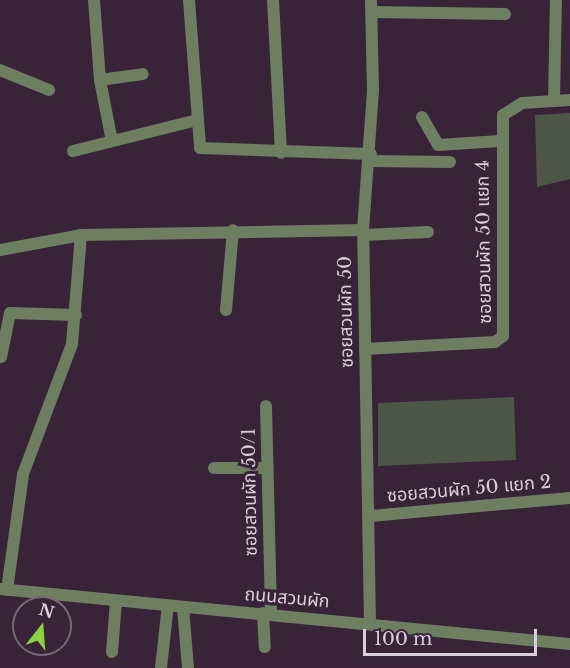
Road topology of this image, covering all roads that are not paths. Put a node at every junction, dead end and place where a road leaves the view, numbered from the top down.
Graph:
1 (94, 0) edge
2 (189, 0) edge
3 (273, 0) edge
4 (556, 0) edge
5 (371, 6) edge
6 (505, 14) dead end
7 (0, 70) edge
8 (143, 74) dead end
9 (100, 80) junction
10 (49, 90) dead end
11 (570, 100) edge
12 (554, 101) junction
13 (422, 117) dead end
14 (197, 120) junction
15 (112, 141) junction
16 (500, 141) junction
17 (73, 151) dead end
18 (281, 153) junction
19 (370, 157) junction
20 (450, 162) dead end
21 (233, 230) junction
22 (363, 232) junction
23 (428, 232) dead end
24 (81, 235) junction
25 (0, 250) edge
26 (226, 310) dead end
27 (76, 315) junction
28 (3, 328) edge
29 (364, 349) junction
30 (1, 357) edge
31 (266, 406) dead end
32 (214, 468) dead end
33 (267, 468) junction
34 (570, 498) edge
35 (371, 516) junction
36 (4, 590) edge
37 (116, 601) junction
38 (168, 605) junction
39 (183, 607) junction
40 (267, 614) junction
41 (370, 623) junction
42 (570, 644) edge
43 (265, 647) dead end
44 (112, 651) dead end
45 (161, 668) edge
46 (188, 668) edge

1 - 9 street
2 - 14 street
3 - 18 street
4 - 12 street
5 - 6 street
5 - 19 street, ซอยสวนผัก 50
7 - 10 street
8 - 9 street
9 - 15 street
11 - 12 street, ซอยสวนผัก 50 แยก 4
12 - 16 street, ซอยสวนผัก 50 แยก 4
13 - 16 street
14 - 15 street
14 - 18 street
15 - 17 street
16 - 29 street, ซอยสวนผัก 50 แยก 4
18 - 19 street
19 - 20 street
19 - 22 street, ซอยสวนผัก 50
21 - 22 street
21 - 24 street
21 - 26 street
22 - 23 street
22 - 29 street, ซอยสวนผัก 50
24 - 25 street
24 - 27 street
27 - 28 street
27 - 36 street
28 - 30 street
29 - 35 street, ซอยสวนผัก 50
31 - 33 street, ซอยสวนผัก 50/1
32 - 33 street
33 - 40 street, ซอยสวนผัก 50/1
34 - 35 street, ซอยสวนผัก 50 แยก 2
35 - 41 street, ซอยสวนผัก 50
36 - 37 street, ถนนสวนผัก
37 - 38 street, ถนนสวนผัก
37 - 44 street
38 - 39 street, ถนนสวนผัก
38 - 45 street
39 - 40 street, ถนนสวนผัก
39 - 46 street
40 - 41 street, ถนนสวนผัก
40 - 43 street, ซอยสวนผัก 50/1
41 - 42 street, ถนนสวนผัก

